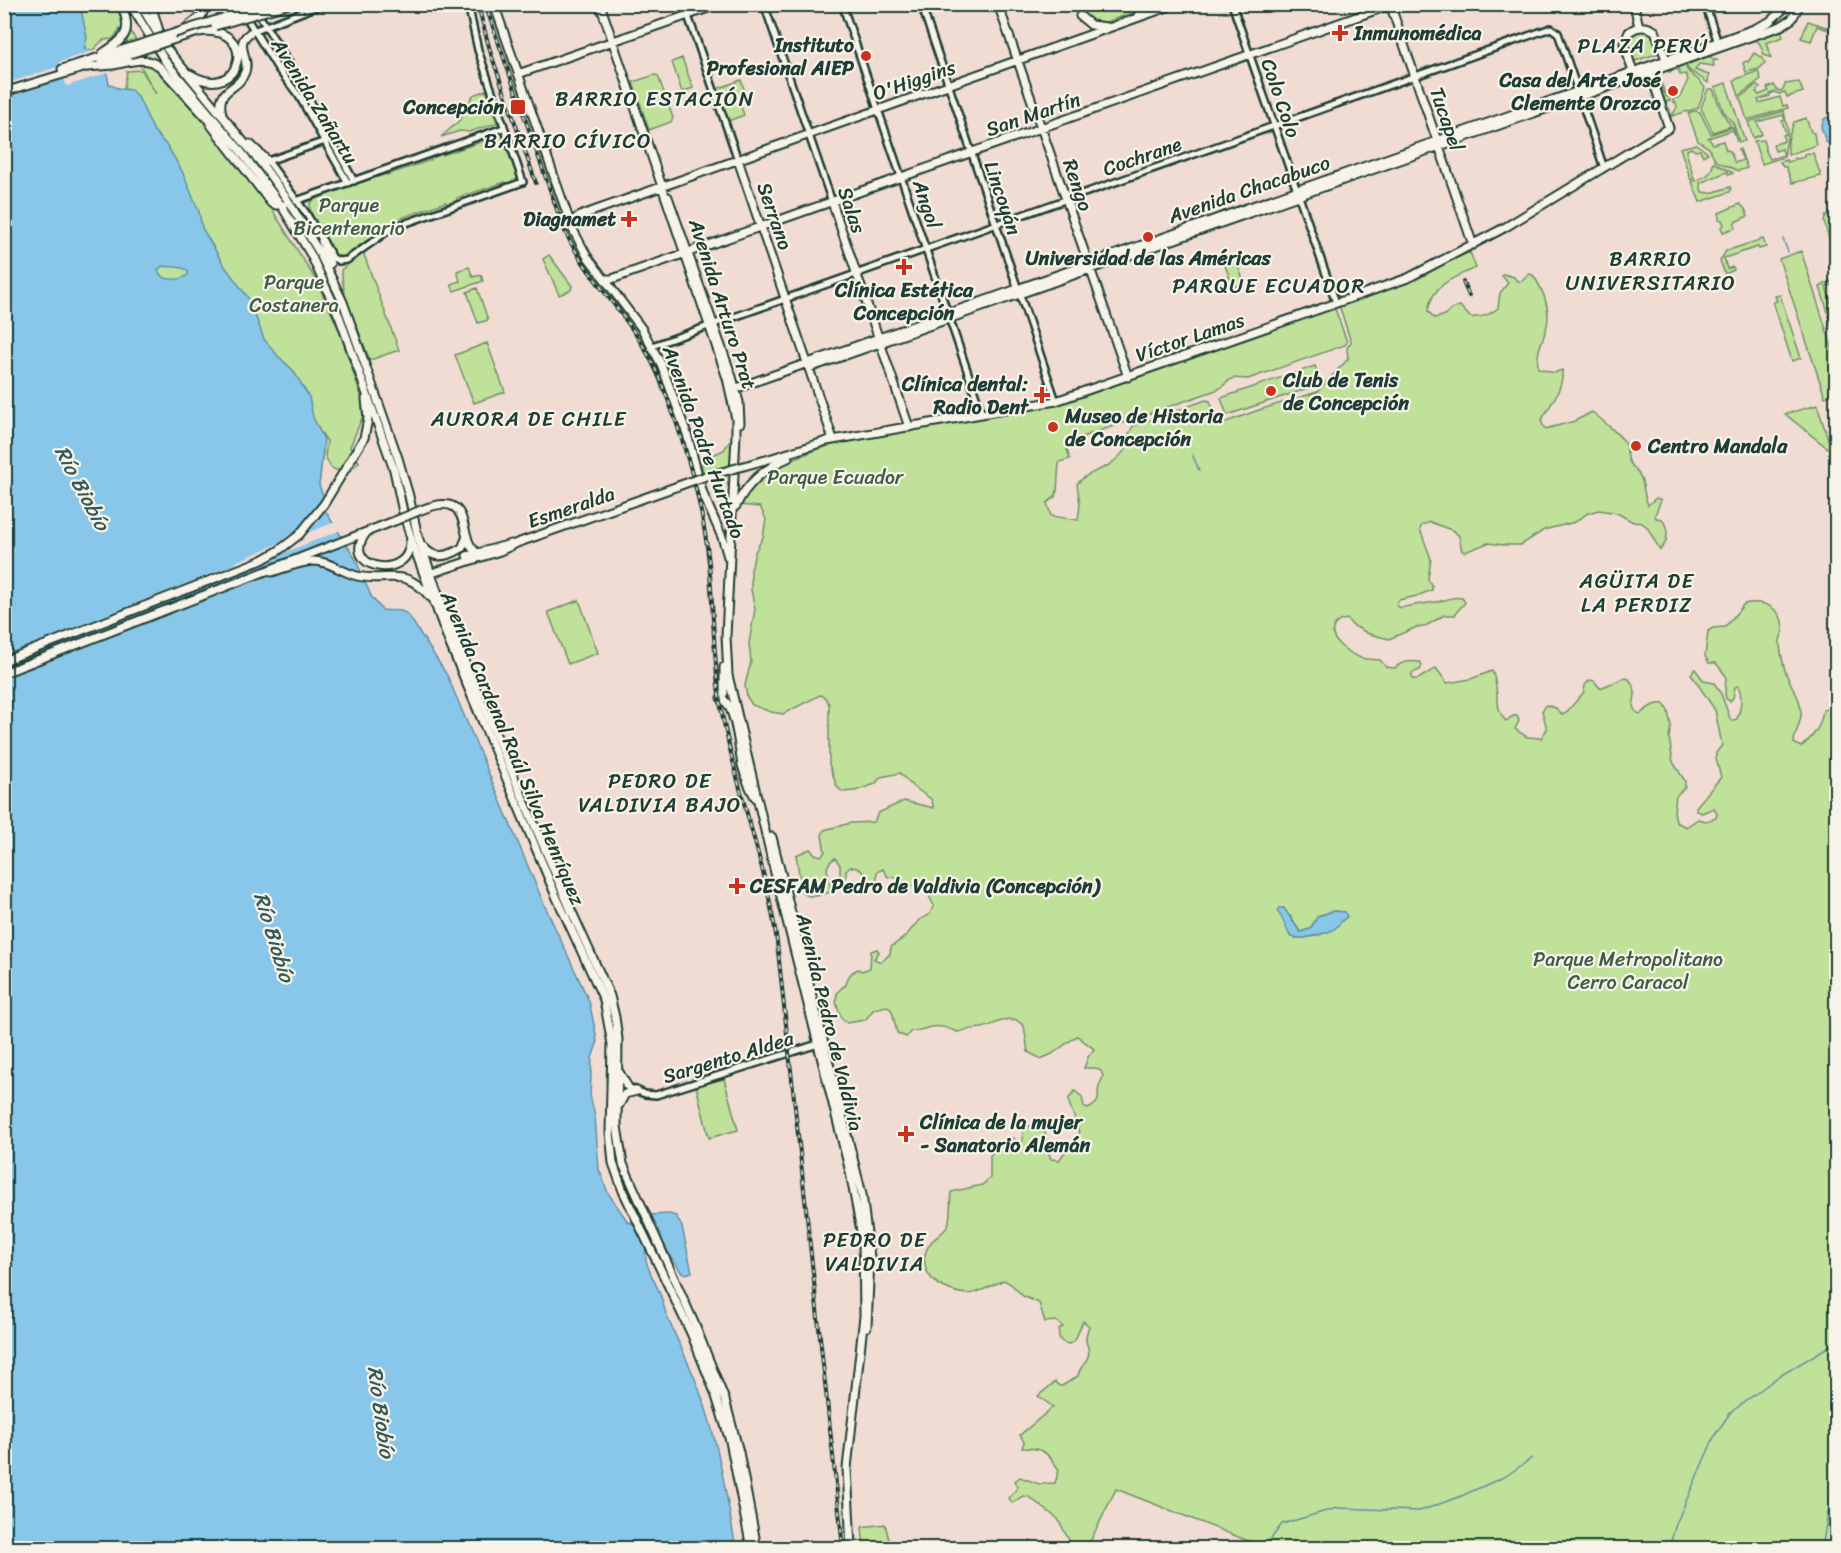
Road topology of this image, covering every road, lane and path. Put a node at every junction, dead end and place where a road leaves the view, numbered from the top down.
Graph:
1 (121, 4) edge
2 (130, 4) edge
3 (140, 4) edge
4 (151, 4) edge
5 (206, 4) edge
6 (238, 4) edge
7 (252, 4) edge
8 (267, 4) edge
9 (289, 4) edge
10 (323, 4) edge
11 (468, 4) edge
12 (494, 4) edge
13 (600, 4) edge
14 (684, 4) edge
15 (720, 4) edge
16 (764, 4) edge
17 (842, 4) edge
18 (921, 4) edge
19 (998, 4) edge
20 (1146, 4) edge
21 (1176, 4) edge
22 (1232, 4) edge
23 (1634, 4) edge
24 (1705, 4) edge
25 (1789, 4) edge
26 (1800, 4) edge
27 (1391, 5) edge
28 (688, 16) junction
29 (1080, 16) dead end
30 (1134, 19) junction
31 (275, 22) junction
32 (265, 26) junction
33 (1112, 27) junction
34 (1639, 27) junction
35 (185, 30) junction
36 (253, 31) junction
37 (198, 32) junction
38 (273, 38) junction
39 (613, 41) junction
40 (164, 45) junction
41 (263, 45) junction
42 (1718, 45) junction
43 (1250, 55) junction
44 (96, 58) junction
45 (1017, 61) junction
46 (1668, 63) junction
47 (88, 67) junction
48 (182, 68) junction
49 (293, 70) junction
50 (1633, 72) junction
51 (1650, 72) junction
52 (282, 74) junction
53 (518, 74) junction
54 (1415, 76) junction
55 (948, 85) junction
56 (4, 87) edge
57 (300, 91) junction
58 (4, 92) edge
59 (1580, 94) junction
60 (878, 110) junction
61 (204, 116) junction
62 (222, 116) junction
63 (1275, 126) junction
64 (503, 128) junction
65 (1041, 128) junction
66 (809, 135) junction
67 (241, 138) junction
68 (328, 140) junction
69 (1438, 143) junction
70 (237, 147) junction
71 (972, 153) junction
72 (738, 160) junction
73 (268, 162) junction
74 (1604, 168) junction
75 (902, 177) junction
76 (274, 180) junction
77 (265, 182) junction
78 (351, 182) junction
79 (663, 186) junction
80 (1298, 193) junction
81 (309, 197) junction
82 (1066, 199) junction
83 (293, 202) junction
84 (832, 202) junction
85 (281, 205) junction
86 (306, 213) junction
87 (297, 214) junction
88 (292, 222) junction
89 (996, 224) junction
90 (762, 226) junction
91 (572, 228) junction
92 (322, 241) junction
93 (1473, 245) junction
94 (925, 248) junction
95 (687, 253) junction
96 (1089, 266) junction
97 (856, 273) junction
98 (605, 279) junction
99 (335, 284) junction
100 (1019, 291) junction
101 (786, 298) junction
102 (1336, 303) junction
103 (948, 316) junction
104 (711, 324) junction
105 (879, 340) junction
106 (652, 346) junction
107 (808, 365) junction
108 (1128, 377) junction
109 (362, 379) junction
110 (733, 389) junction
111 (1056, 401) junction
112 (982, 414) junction
113 (909, 427) junction
114 (833, 439) junction
115 (722, 472) joint
116 (734, 507) junction
117 (369, 530) junction
118 (409, 533) junction
119 (467, 534) junction
120 (418, 537) junction
121 (517, 543) junction
122 (735, 543) joint
123 (476, 552) junction
124 (485, 555) junction
125 (729, 568) junction
126 (428, 572) junction
127 (236, 582) junction
128 (435, 604) junction
129 (726, 656) junction
130 (4, 661) edge
131 (4, 673) edge
132 (741, 733) junction
133 (741, 760) junction
134 (752, 778) junction
135 (821, 1041) junction
136 (828, 1068) junction
137 (619, 1069) junction
138 (615, 1083) junction
139 (628, 1087) junction
140 (638, 1091) junction
141 (838, 1108) junction
142 (617, 1111) junction
143 (852, 1163) junction
144 (751, 1548) edge
145 (757, 1548) edge
146 (853, 1548) edge

1 - 44 main road
2 - 70 main road, Avenida Cardenal Raúl Silva Henríquez
3 - 40 main road, Avenida Cardenal Raúl Silva Henríquez
4 - 40 main road
5 - 35 main road
6 - 36 street, Avenida Zañartu
7 - 32 street, Avenida Zañartu
8 - 35 main road, bridge
9 - 37 main road, bridge
10 - 31 street
11 - 64 street
12 - 53 main road, Avenida Padre Hurtado
13 - 39 main road, Avenida Arturo Prat
14 - 28 street, Serrano
15 - 28 main road
16 - 66 street, Salas
17 - 60 street, Angol
18 - 55 street, Lincoyán
19 - 45 main road, Rengo
20 - 30 main road
21 - 30 main road, O'Higgins
22 - 43 street, Colo Colo
23 - 34 main road
24 - 42 street
25 - 42 main road, Avenida Chacabuco
26 - 42 main road, Avenida Chacabuco
27 - 43 main road, San Martín
27 - 54 main road, Tucapel
28 - 39 main road
28 - 72 street, Serrano
29 - 33 main road
30 - 33 main road, O'Higgins
31 - 32 street
31 - 38 street
32 - 36 street
32 - 38 street, Avenida Zañartu
33 - 45 main road, O'Higgins
34 - 46 main road
34 - 50 main road
35 - 44 main road, bridge
36 - 41 street, Avenida Zañartu
36 - 62 main road
37 - 47 main road, bridge
37 - 48 main road
38 - 41 street
38 - 49 street, Avenida Zañartu
39 - 53 main road
39 - 79 main road, Avenida Arturo Prat
40 - 48 main road, Avenida Cardenal Raúl Silva Henríquez
41 - 52 street, Avenida Zañartu
42 - 46 main road, Avenida Chacabuco
43 - 63 street, Colo Colo
43 - 65 main road, San Martín
44 - 56 main road
45 - 55 main road, O'Higgins
45 - 65 main road, Rengo
46 - 50 main road, Avenida Chacabuco
46 - 51 main road, Avenida Chacabuco
47 - 58 main road
47 - 61 main road
48 - 62 main road, Avenida Cardenal Raúl Silva Henríquez
49 - 52 street
49 - 57 street, Avenida Zañartu
50 - 59 main road, Avenida Chacabuco
51 - 59 main road, Avenida Chacabuco
51 - 74 main road, Víctor Lamas
52 - 57 street, Avenida Zañartu
53 - 91 main road, Avenida Padre Hurtado
54 - 59 street, Cochrane
54 - 63 street, Cochrane
54 - 69 main road, Tucapel
55 - 60 main road, O'Higgins
55 - 71 street, Lincoyán
57 - 68 street, Avenida Zañartu
59 - 69 main road, Avenida Chacabuco
59 - 74 street
60 - 66 main road, O'Higgins
60 - 75 street, Angol
61 - 70 main road
61 - 85 main road
62 - 67 main road, Avenida Cardenal Raúl Silva Henríquez
63 - 80 street, Colo Colo
63 - 82 street, Cochrane
64 - 78 street
64 - 92 street
65 - 71 main road, San Martín
65 - 82 main road, Rengo
66 - 72 main road, O'Higgins
66 - 84 street, Salas
67 - 73 main road
67 - 76 main road, Avenida Cardenal Raúl Silva Henríquez
68 - 73 street
68 - 78 street, Avenida Zañartu
69 - 80 main road, Avenida Chacabuco
69 - 93 main road, Tucapel
70 - 77 main road, Avenida Cardenal Raúl Silva Henríquez
71 - 75 main road, San Martín
71 - 89 street, Lincoyán
72 - 79 main road, O'Higgins
72 - 90 main road, Serrano
73 - 83 street
74 - 93 main road, Víctor Lamas
75 - 84 main road, San Martín
75 - 94 street, Angol
76 - 77 main road
76 - 83 main road, Avenida Cardenal Raúl Silva Henríquez
77 - 85 main road, Avenida Cardenal Raúl Silva Henríquez
78 - 81 street
79 - 91 main road, O'Higgins
79 - 95 main road, Avenida Arturo Prat
80 - 96 main road, Avenida Chacabuco
80 - 102 street, Colo Colo
81 - 83 street
81 - 86 street
82 - 89 street, Cochrane
82 - 96 main road, Rengo
83 - 85 main road
83 - 86 street
83 - 87 main road, Avenida Cardenal Raúl Silva Henríquez
84 - 90 main road, San Martín
84 - 97 main road, Salas
85 - 88 main road, Avenida Cardenal Raúl Silva Henríquez
86 - 87 main road
86 - 92 street
87 - 88 main road
87 - 99 main road, Avenida Cardenal Raúl Silva Henríquez
88 - 109 main road, Avenida Cardenal Raúl Silva Henríquez
89 - 94 street, Cochrane
89 - 100 street, Lincoyán
90 - 95 main road, San Martín
90 - 101 main road, Serrano
91 - 98 main road, Avenida Padre Hurtado
92 - 99 main road
93 - 102 main road, Víctor Lamas
94 - 97 street, Cochrane
94 - 103 street, Angol
95 - 98 main road, San Martín
95 - 104 main road, Avenida Arturo Prat
96 - 100 main road, Avenida Chacabuco
96 - 108 main road, Rengo
97 - 101 street, Cochrane
97 - 105 main road, Salas
98 - 106 main road, Avenida Padre Hurtado
99 - 120 main road, Avenida Cardenal Raúl Silva Henríquez
100 - 103 main road, Avenida Chacabuco
100 - 111 street, Lincoyán
101 - 104 street, Cochrane
101 - 107 main road, Serrano
102 - 108 main road, Víctor Lamas
103 - 105 main road, Avenida Chacabuco
103 - 112 street, Angol
104 - 106 street, Cochrane
104 - 110 main road, Avenida Arturo Prat
105 - 107 main road, Avenida Chacabuco
105 - 113 main road, Salas
106 - 125 main road, Avenida Padre Hurtado
107 - 110 main road, Avenida Chacabuco
107 - 114 main road, Serrano
108 - 111 main road, Víctor Lamas
109 - 118 main road, Avenida Cardenal Raúl Silva Henríquez
109 - 130 main road
110 - 116 main road, Avenida Arturo Prat
111 - 112 main road, Víctor Lamas
112 - 113 main road, Víctor Lamas
113 - 114 main road, Víctor Lamas
114 - 115 main road, Víctor Lamas, bridge
114 - 116 main road
115 - 121 main road, Esmeralda, bridge
116 - 122 main road, Avenida Arturo Prat
116 - 125 main road, Avenida Pedro de Valdivia
117 - 118 main road
117 - 119 main road, bridge
117 - 127 main road
118 - 126 main road, Avenida Cardenal Raúl Silva Henríquez
119 - 120 main road
119 - 123 main road
120 - 126 main road, Avenida Cardenal Raúl Silva Henríquez
121 - 123 main road
121 - 124 main road, Esmeralda
122 - 134 main road, Avenida Pedro de Valdivia
123 - 124 main road
123 - 126 main road
124 - 126 main road, Esmeralda
125 - 129 main road, Avenida Pedro de Valdivia
126 - 128 main road, Avenida Cardenal Raúl Silva Henríquez
126 - 137 main road, Avenida Cardenal Raúl Silva Henríquez
127 - 128 main road
127 - 131 main road
128 - 138 main road, Avenida Cardenal Raúl Silva Henríquez
129 - 132 main road, Avenida Pedro de Valdivia
129 - 133 main road
132 - 133 main road
132 - 134 main road, Avenida Pedro de Valdivia
133 - 134 main road
134 - 135 main road, Avenida Pedro de Valdivia
134 - 135 main road, Avenida Pedro de Valdivia
135 - 136 main road, Avenida Pedro de Valdivia
135 - 136 main road, Avenida Pedro de Valdivia
135 - 140 street, Sargento Aldea
136 - 141 main road, Avenida Pedro de Valdivia
137 - 138 main road, Avenida Cardenal Raúl Silva Henríquez
137 - 139 main road
138 - 139 street, Sargento Aldea
138 - 142 main road, Avenida Cardenal Raúl Silva Henríquez
138 - 144 main road, Avenida Cardenal Raúl Silva Henríquez
139 - 140 street, Sargento Aldea
140 - 142 main road
141 - 143 main road, Avenida Pedro de Valdivia
141 - 143 main road, Avenida Pedro de Valdivia
142 - 145 main road, Avenida Cardenal Raúl Silva Henríquez
143 - 146 main road, Avenida Pedro de Valdivia
143 - 146 main road, Avenida Pedro de Valdivia

